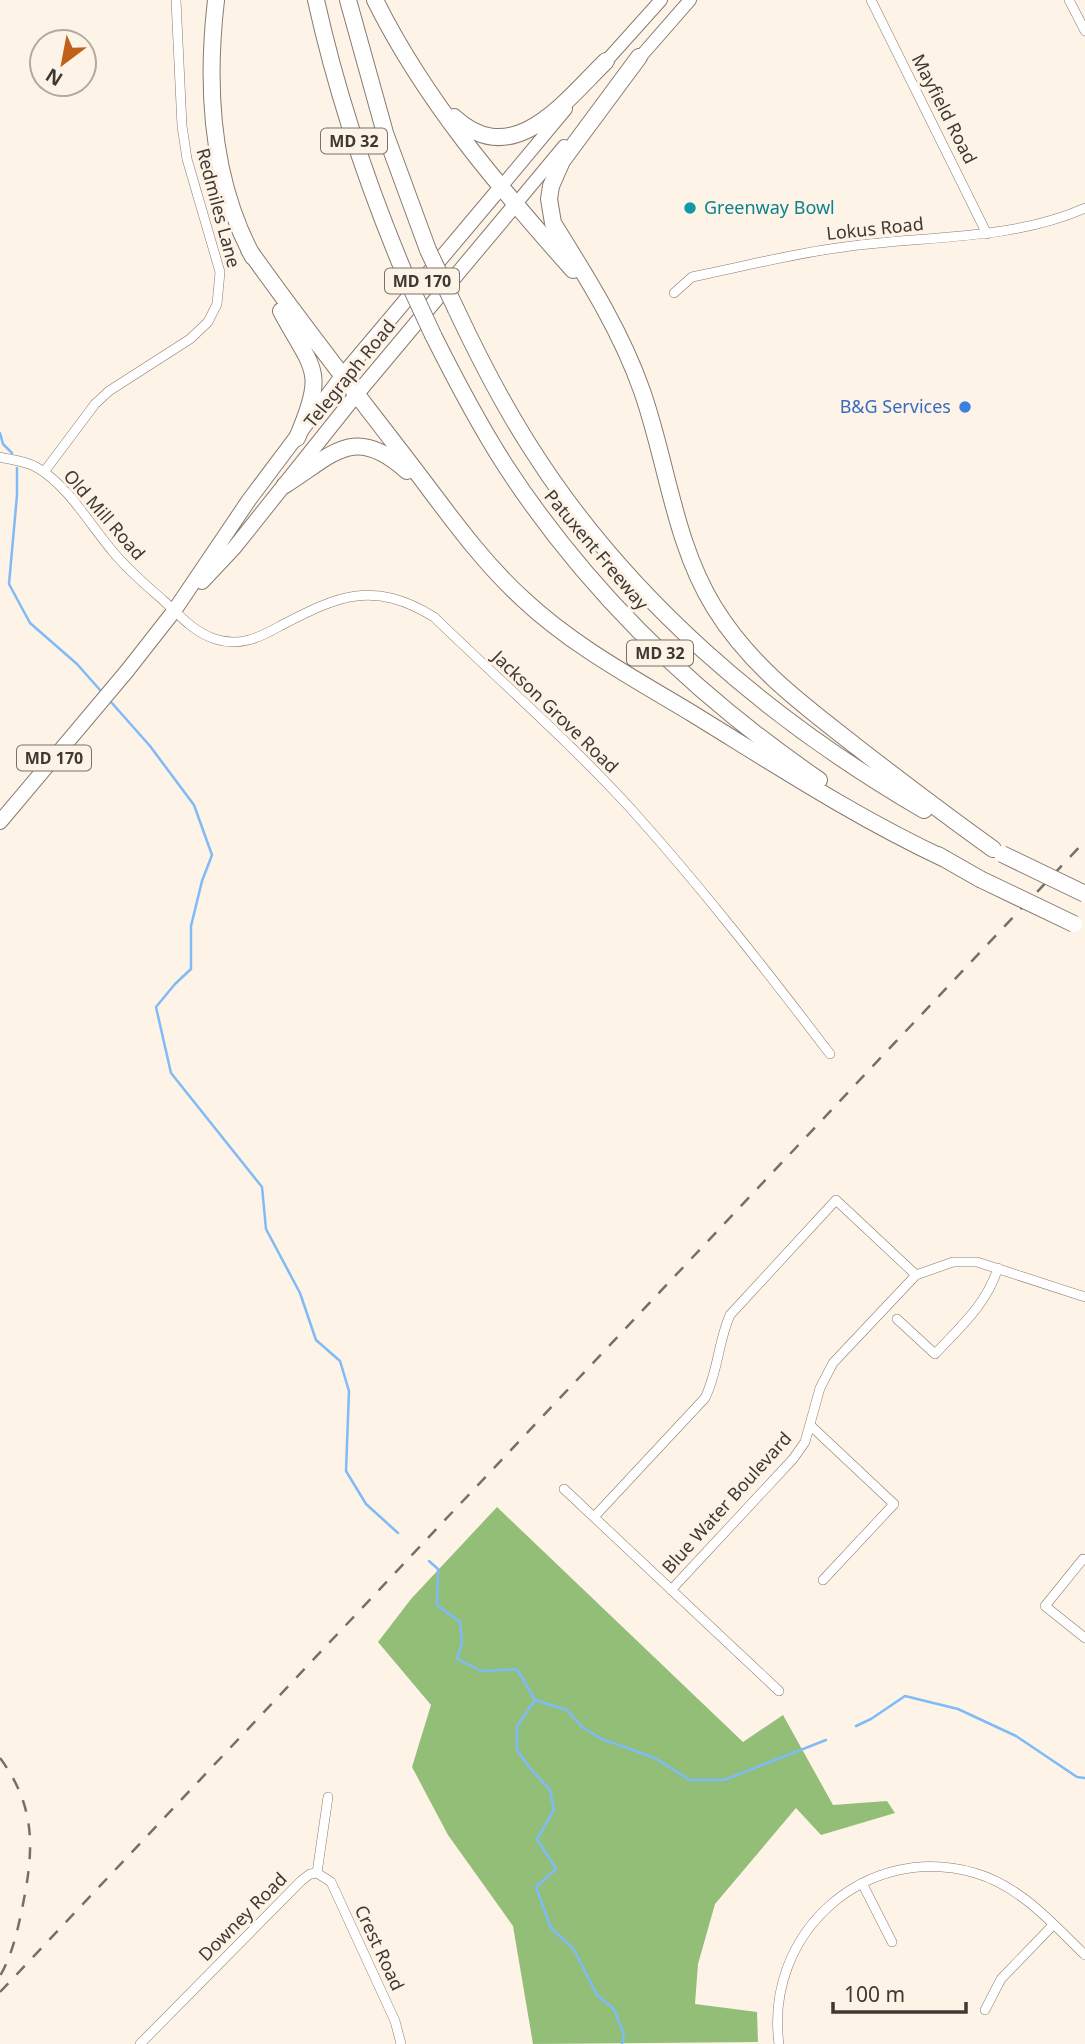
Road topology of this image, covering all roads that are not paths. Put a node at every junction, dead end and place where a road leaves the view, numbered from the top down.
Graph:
1 (176, 0) edge
2 (216, 0) edge
3 (316, 0) edge
4 (348, 0) edge
5 (375, 0) edge
6 (661, 0) edge
7 (690, 0) edge
8 (871, 0) edge
9 (1069, 0) edge
10 (1085, 31) edge
11 (639, 57) junction
12 (606, 61) junction
13 (427, 89) junction
14 (501, 187) junction
15 (515, 205) junction
16 (1085, 208) edge
17 (987, 234) junction
18 (249, 250) junction
19 (674, 293) dead end
20 (602, 308) junction
21 (342, 376) junction
22 (356, 395) junction
23 (297, 438) junction
24 (0, 457) edge
25 (44, 472) junction
26 (285, 485) junction
27 (427, 489) junction
28 (174, 611) junction
29 (0, 822) edge
30 (997, 851) junction
31 (945, 859) junction
32 (1085, 894) edge
33 (1079, 926) edge
34 (830, 1054) dead end
35 (998, 1269) junction
36 (916, 1275) junction
37 (1085, 1297) edge
38 (897, 1319) dead end
39 (811, 1426) junction
40 (564, 1489) dead end
41 (594, 1517) junction
42 (1085, 1560) edge
43 (823, 1580) dead end
44 (671, 1590) junction
45 (1085, 1638) edge
46 (779, 1691) dead end
47 (328, 1797) dead end
48 (317, 1873) junction
49 (862, 1883) junction
50 (1053, 1925) junction
51 (892, 1942) dead end
52 (1085, 1955) edge
53 (985, 2010) dead end
54 (140, 2044) edge
55 (401, 2044) edge
56 (779, 2044) edge

1 - 25 street, Redmiles Lane
2 - 18 highway
3 - 31 highway, Patuxent Freeway / MD 32, bridge
4 - 30 highway, Patuxent Freeway / MD 32, bridge
5 - 13 highway
6 - 12 main road, Telegraph Road / MD 170
7 - 11 main road, Telegraph Road / MD 170
8 - 17 street, Mayfield Road
9 - 10 street
11 - 15 main road, Telegraph Road / MD 170
11 - 20 highway
12 - 13 highway
12 - 14 main road, Telegraph Road / MD 170
13 - 14 highway
14 - 15 highway
14 - 21 main road, Telegraph Road / MD 170
15 - 20 highway
15 - 22 main road, Telegraph Road / MD 170
16 - 17 street, Lokus Road
17 - 19 street, Lokus Road
18 - 21 highway
18 - 23 highway
20 - 30 highway
21 - 22 highway
21 - 23 main road, Telegraph Road / MD 170
22 - 26 main road, Telegraph Road / MD 170
22 - 27 highway
23 - 28 main road, Telegraph Road / MD 170
24 - 25 street, Old Mill Road
25 - 28 street, Old Mill Road
26 - 27 highway
26 - 28 main road, Telegraph Road / MD 170
27 - 31 highway
28 - 29 main road, Telegraph Road / MD 170
28 - 34 street, Jackson Grove Road
30 - 32 highway, Patuxent Freeway / MD 32, bridge
31 - 33 highway, Patuxent Freeway / MD 32, bridge
35 - 36 street, Blue Water Boulevard
35 - 37 street, Blue Water Boulevard
35 - 38 street
36 - 39 street, Blue Water Boulevard
36 - 41 street
39 - 43 street
39 - 44 street, Blue Water Boulevard
40 - 41 street
41 - 44 street
42 - 45 street
44 - 46 street
47 - 48 street
48 - 54 street, Downey Road
48 - 55 street, Crest Road
49 - 50 street
49 - 51 street
49 - 56 street
50 - 52 street
50 - 53 street

